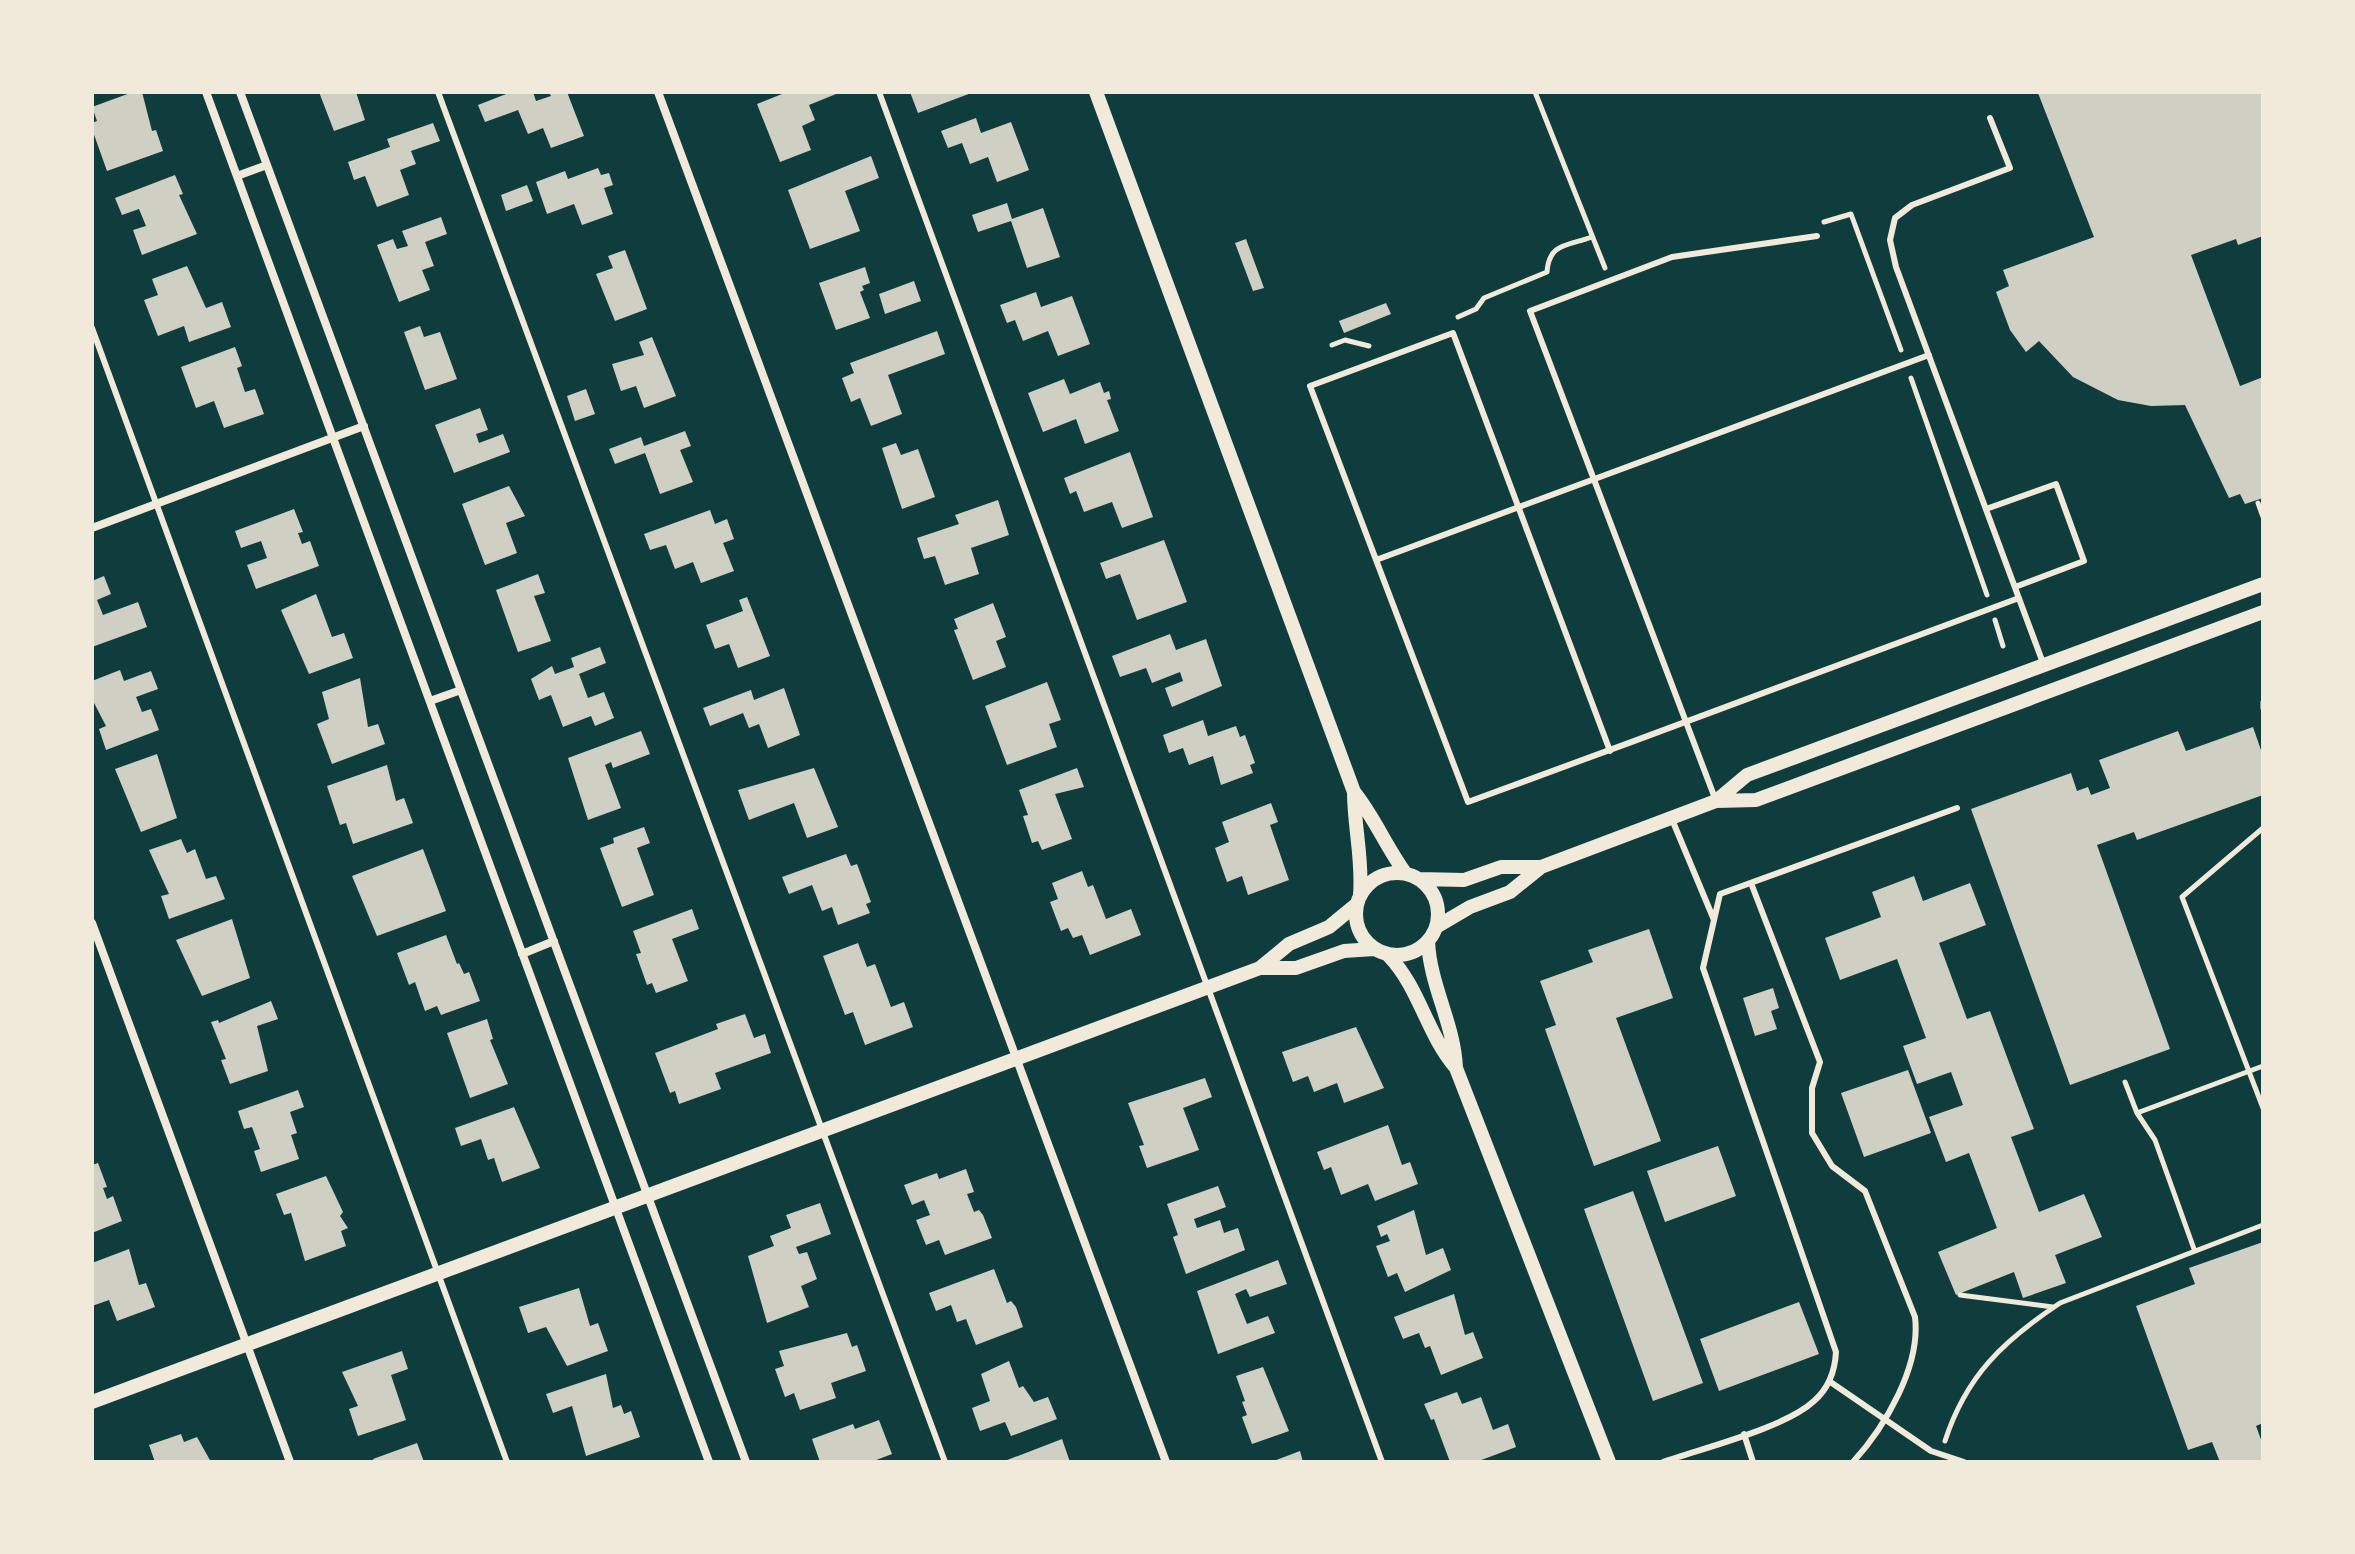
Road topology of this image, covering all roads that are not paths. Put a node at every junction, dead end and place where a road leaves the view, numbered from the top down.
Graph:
1 (206, 92) edge
2 (240, 92) edge
3 (438, 92) edge
4 (658, 92) edge
5 (879, 92) edge
6 (1096, 92) edge
7 (1990, 118) dead end
8 (267, 165) junction
9 (237, 176) junction
10 (1817, 236) dead end
11 (92, 328) edge
12 (1929, 355) junction
13 (364, 426) junction
14 (333, 437) junction
15 (1595, 479) junction
16 (157, 504) junction
17 (1519, 507) junction
18 (1986, 509) junction
19 (92, 528) edge
20 (1376, 560) junction
21 (2263, 584) edge
22 (2015, 587) junction
23 (2019, 598) junction
24 (2263, 612) edge
25 (2044, 665) junction
26 (461, 690) junction
27 (2053, 690) junction
28 (430, 701) junction
29 (1689, 722) junction
30 (1610, 751) junction
31 (1354, 792) junction
32 (1716, 801) junction
33 (1957, 808) dead end
34 (1671, 817) junction
35 (1541, 867) junction
36 (1412, 876) junction
37 (1751, 883) junction
38 (1358, 899) junction
39 (1714, 920) junction
40 (92, 923) edge
41 (1436, 927) junction
42 (554, 941) junction
43 (1428, 941) junction
44 (1374, 949) junction
45 (522, 954) junction
46 (1388, 955) junction
47 (1260, 968) junction
48 (1207, 988) junction
49 (1017, 1060) junction
50 (1456, 1068) junction
51 (823, 1131) junction
52 (648, 1197) junction
53 (616, 1209) junction
54 (438, 1273) junction
55 (248, 1345) junction
56 (1829, 1381) junction
57 (92, 1402) edge
58 (1883, 1421) junction
59 (1744, 1434) junction
60 (290, 1462) edge
61 (507, 1462) edge
62 (709, 1462) edge
63 (746, 1462) edge
64 (945, 1462) edge
65 (1166, 1462) edge
66 (1382, 1462) edge
67 (1609, 1462) edge
68 (1663, 1462) edge
69 (1753, 1462) edge
70 (1853, 1462) edge
71 (1964, 1462) edge

1 - 9 street
2 - 8 street
3 - 51 lane
4 - 49 street
5 - 48 lane
6 - 31 street
7 - 12 lane
8 - 9 street
8 - 13 street
9 - 14 street
10 - 15 lane
11 - 16 lane
12 - 15 lane
12 - 18 lane
13 - 14 street
13 - 26 street
14 - 16 street
14 - 28 street
15 - 17 lane
15 - 29 lane
16 - 19 street
16 - 54 lane
17 - 20 lane
17 - 20 lane
17 - 30 lane
18 - 22 lane
18 - 22 lane
20 - 30 lane
21 - 25 street
22 - 23 lane
23 - 25 lane
23 - 29 lane
24 - 27 street
25 - 27 street
25 - 32 street
26 - 28 street
26 - 42 street
27 - 32 street
28 - 45 street
29 - 30 lane
29 - 32 lane
31 - 36 street
31 - 38 street
32 - 34 street
33 - 37 lane
34 - 35 street
34 - 39 lane
35 - 36 street
35 - 41 street
36 - 38 street
36 - 41 street
37 - 39 lane
37 - 58 lane
38 - 44 street
38 - 47 street
39 - 56 lane
40 - 55 street
41 - 43 street
42 - 45 street
42 - 52 street
43 - 46 street
43 - 50 street
44 - 46 street
44 - 47 street
45 - 53 street
46 - 50 street
47 - 48 street
48 - 49 street
48 - 66 lane
49 - 51 street
49 - 65 street
50 - 67 street
51 - 52 street
51 - 64 lane
52 - 53 street
52 - 63 street
53 - 54 street
53 - 62 street
54 - 55 street
54 - 61 lane
55 - 57 street
55 - 60 street
56 - 58 lane
56 - 59 lane
58 - 70 lane
58 - 71 lane
59 - 68 lane
59 - 69 lane

